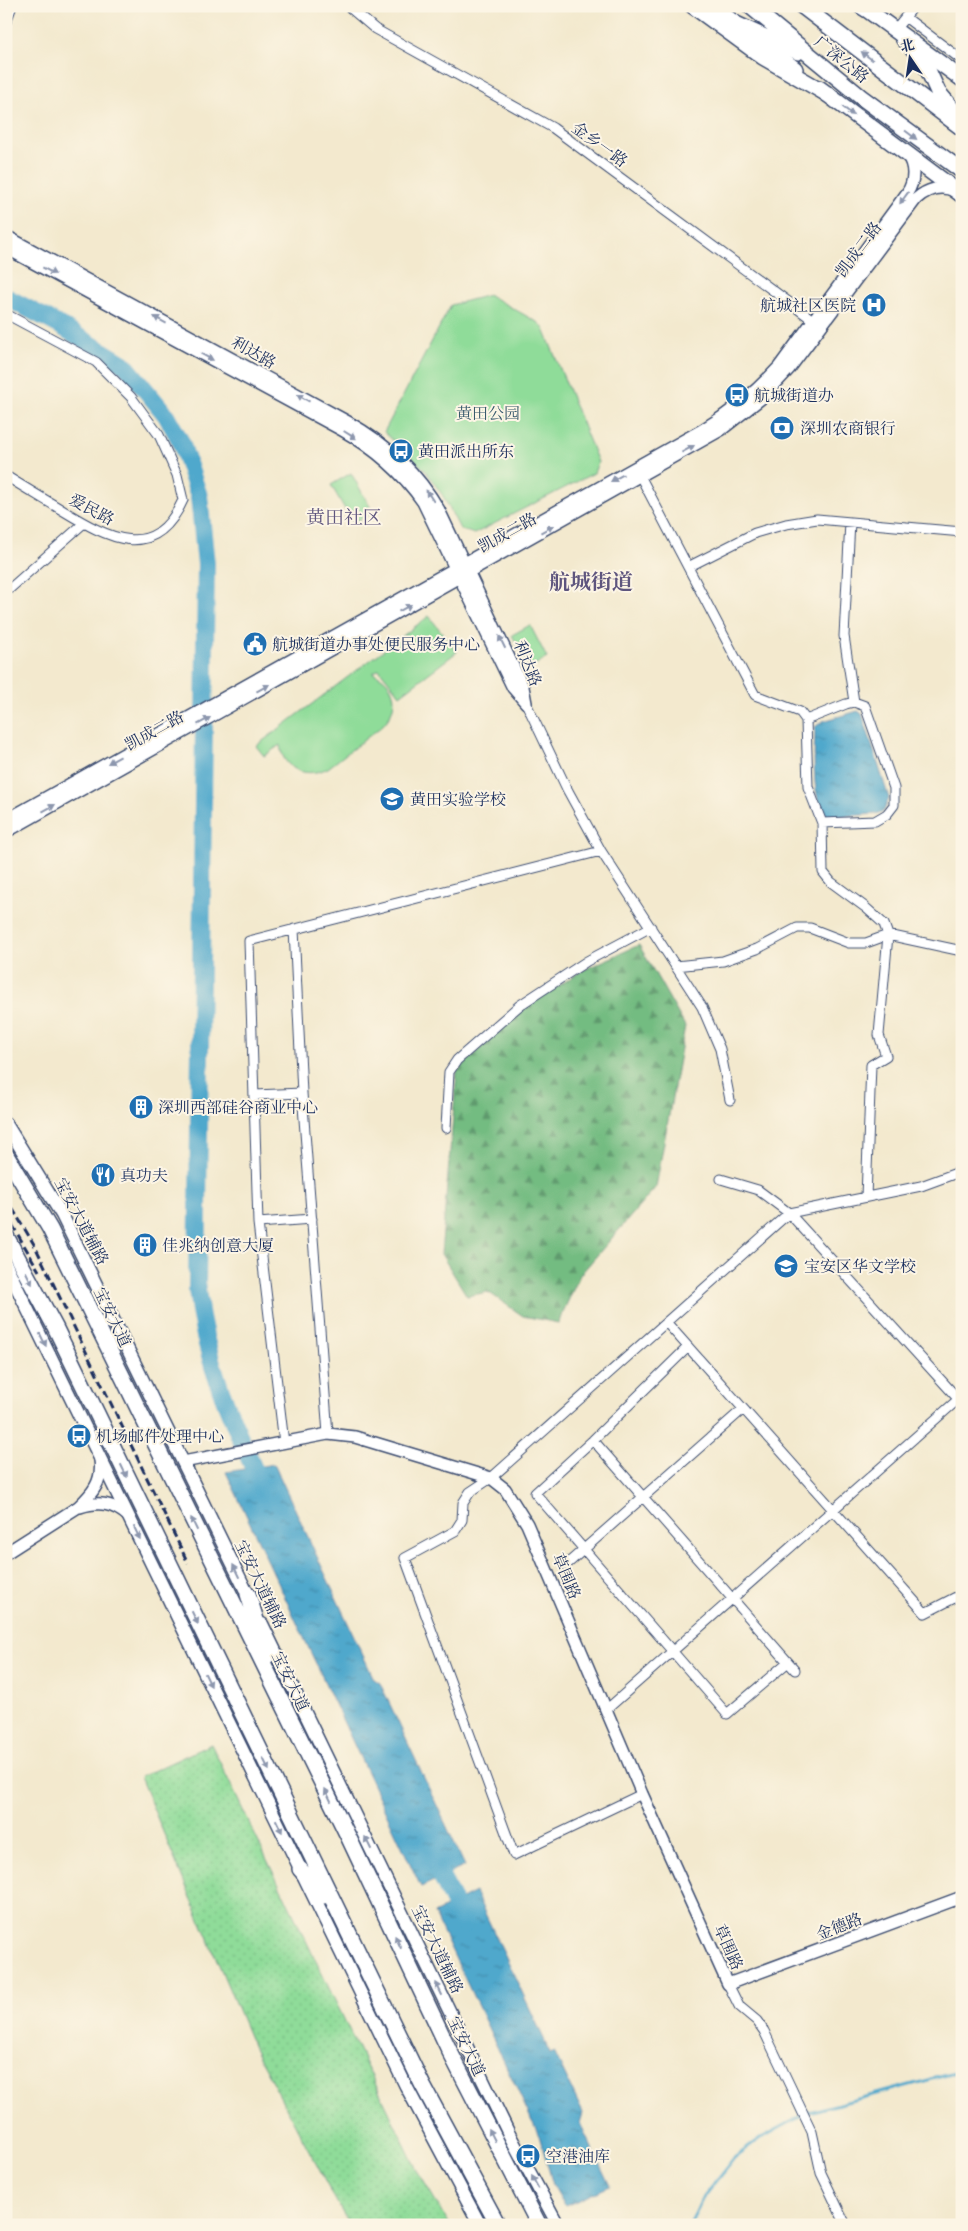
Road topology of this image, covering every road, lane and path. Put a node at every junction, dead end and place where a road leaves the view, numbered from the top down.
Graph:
1 (12, 6) edge
2 (348, 6) edge
3 (693, 6) edge
4 (712, 6) edge
5 (750, 6) edge
6 (802, 6) edge
7 (914, 6) edge
8 (863, 7) edge
9 (905, 17) junction
10 (6, 22) edge
11 (736, 24) junction
12 (898, 34) junction
13 (816, 60) junction
14 (962, 60) edge
15 (962, 79) edge
16 (829, 96) junction
17 (962, 120) edge
18 (962, 128) edge
19 (906, 154) junction
20 (962, 171) edge
21 (959, 193) edge
22 (6, 236) edge
23 (6, 248) edge
24 (6, 314) edge
25 (817, 323) junction
26 (638, 472) junction
27 (6, 476) edge
28 (850, 522) junction
29 (84, 523) junction
30 (962, 532) edge
31 (688, 567) junction
32 (462, 570) junction
33 (6, 592) edge
34 (854, 702) junction
35 (526, 703) joint
36 (806, 720) junction
37 (187, 725) junction
38 (6, 820) edge
39 (822, 824) junction
40 (6, 832) edge
41 (602, 851) junction
42 (651, 927) junction
43 (294, 929) junction
44 (888, 935) junction
45 (962, 952) edge
46 (676, 966) junction
47 (302, 1093) junction
48 (255, 1094) junction
49 (730, 1100) dead end
50 (6, 1124) edge
51 (446, 1128) dead end
52 (6, 1155) edge
53 (962, 1171) edge
54 (722, 1178) dead end
55 (866, 1197) junction
56 (789, 1213) junction
57 (312, 1219) junction
58 (258, 1223) junction
59 (6, 1236) edge
60 (6, 1265) edge
61 (666, 1322) junction
62 (688, 1347) junction
63 (960, 1399) edge
64 (743, 1409) junction
65 (328, 1434) junction
66 (593, 1440) junction
67 (284, 1443) junction
68 (99, 1455) junction
69 (183, 1462) junction
70 (491, 1478) junction
71 (643, 1497) junction
72 (78, 1507) junction
73 (833, 1509) junction
74 (128, 1516) junction
75 (584, 1549) junction
76 (6, 1553) edge
77 (566, 1565) dead end
78 (248, 1594) junction
79 (962, 1594) edge
80 (732, 1598) junction
81 (672, 1651) junction
82 (788, 1662) junction
83 (796, 1670) dead end
84 (282, 1702) junction
85 (606, 1710) junction
86 (642, 1794) junction
87 (300, 1869) junction
88 (962, 1897) edge
89 (337, 1912) junction
90 (728, 1984) junction
91 (480, 2225) edge
92 (498, 2225) edge
93 (539, 2225) edge
94 (558, 2225) edge
95 (846, 2225) edge

1 - 10 street
2 - 25 street, 金乡一路
3 - 16 main road
4 - 11 main road
5 - 13 main road, 广深公路
18 -> 6 main road, 广深公路
7 - 9 street
8 - 12 main road
9 - 12 street
9 - 14 street
11 - 13 main road
11 - 16 main road
12 - 15 main road
12 - 17 main road
13 -> 20 main road, 广深公路
16 -> 19 main road
19 - 21 main road
19 -> 25 street, 凯成二路
21 - 25 street, 凯成二路
32 -> 22 street, 利达路
23 -> 32 street, 利达路
24 - 29 street, 爱民路
25 - 26 street, 凯成二路
26 - 31 street
26 - 32 street, 凯成二路
27 - 29 street, 爱民路
28 - 30 street
28 - 31 street
28 - 34 street
29 - 33 street
31 - 36 street
32 - 35 street, 利达路
32 - 37 street, 凯成二路
34 - 36 street
34 - 39 street
35 - 41 street
36 - 39 street
37 -> 38 street, 凯成二路
40 -> 37 street, 凯成二路
39 - 44 street
41 - 42 street
41 - 43 street
42 - 46 street
42 - 51 street
43 - 47 street
43 - 48 street
44 - 45 street
44 - 46 street
44 - 55 street
46 - 49 street
47 - 48 street
47 - 57 street
48 - 58 street
50 - 69 main road, 宝安大道辅路
84 -> 52 main road, 宝安大道
53 - 55 street
54 - 56 street
55 - 56 street
56 - 61 street
56 - 63 street
57 - 58 street
57 - 65 street
58 - 67 street
59 -> 89 main road
60 -> 68 main road
61 - 62 street
61 - 70 street
62 - 64 street
62 - 66 street
63 - 73 street
64 - 71 street
64 - 73 street
65 - 67 street, 草围路
65 - 70 street, 草围路
66 - 71 street
66 - 75 street
67 - 69 street, 草围路
68 - 72 street
68 - 74 main road
78 -> 69 main road, 宝安大道辅路
70 - 85 street, 草围路
70 - 86 street
71 - 75 street
71 - 80 street
72 - 74 street
72 - 76 street
73 - 79 street
73 - 80 street
74 -> 87 main road
75 - 77 street
75 - 81 street
78 - 84 main road
94 -> 78 main road, 宝安大道辅路
80 - 81 street
80 - 82 street
81 - 82 street
81 - 85 street
82 - 83 street
93 -> 84 main road, 宝安大道
85 - 86 street, 草围路
86 - 90 street, 草围路
87 - 89 main road
87 - 91 main road
88 - 90 street, 金德路
89 - 92 main road
90 - 95 street

